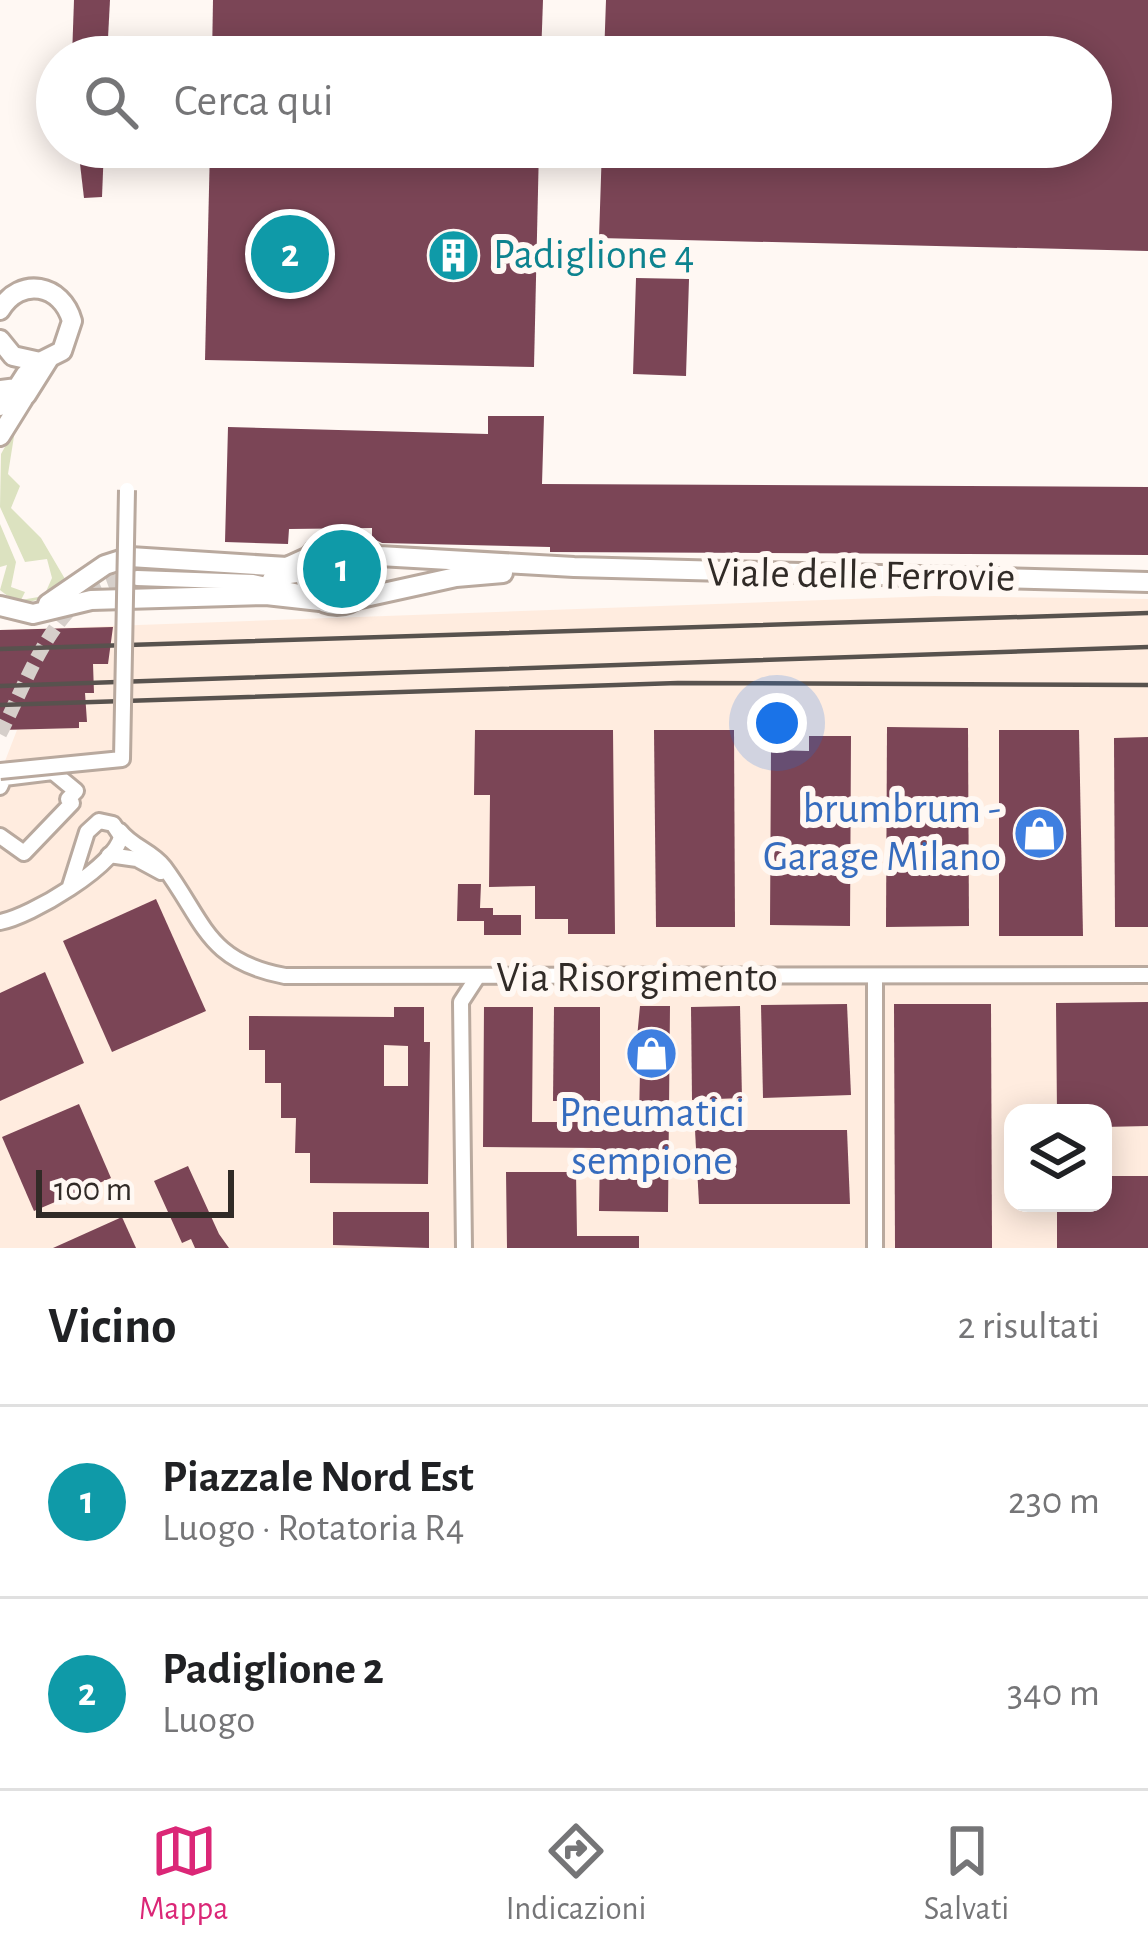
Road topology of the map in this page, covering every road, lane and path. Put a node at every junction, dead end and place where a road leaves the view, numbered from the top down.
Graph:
1 (0, 310) edge
2 (0, 340) edge
3 (13, 356) junction
4 (47, 360) junction
5 (0, 390) edge
6 (26, 395) junction
7 (0, 406) edge
8 (0, 436) edge
9 (127, 490) dead end
10 (355, 546) junction
11 (307, 562) junction
12 (574, 567) junction
13 (137, 578) tunnel mouth
14 (253, 582) junction
15 (1148, 582) edge
16 (317, 598) junction
17 (356, 599) junction
18 (0, 606) edge
19 (22, 613) junction
20 (0, 771) edge
21 (0, 788) edge
22 (119, 831) junction
23 (0, 836) edge
24 (85, 838) junction
25 (109, 855) junction
26 (170, 878) junction
27 (70, 886) junction
28 (0, 922) edge
29 (1148, 975) edge
30 (875, 976) junction
31 (476, 980) junction
32 (464, 1248) edge
33 (875, 1248) edge

1 - 4 street
2 - 3 street
3 - 4 street
3 - 5 street
4 - 6 street
6 - 7 street
6 - 8 street
9 - 20 street, bridge
10 - 11 street
10 - 12 street, Viale delle Ferrovie
10 - 17 street
11 - 14 street
11 - 16 street
11 - 19 street
12 - 15 street, Viale delle Ferrovie
12 - 17 street, Viale delle Ferrovie
13 - 14 street
14 - 16 street
16 - 17 street
16 - 19 street
18 - 19 street
21 - 23 street
22 - 24 street
22 - 25 street
22 - 26 street, Via Risorgimento
24 - 25 street
24 - 27 street
25 - 26 street
25 - 27 street
26 - 31 street, Via Risorgimento
27 - 28 street
29 - 30 street, Via Risorgimento
30 - 31 street, Via Risorgimento
30 - 33 street
31 - 32 street

